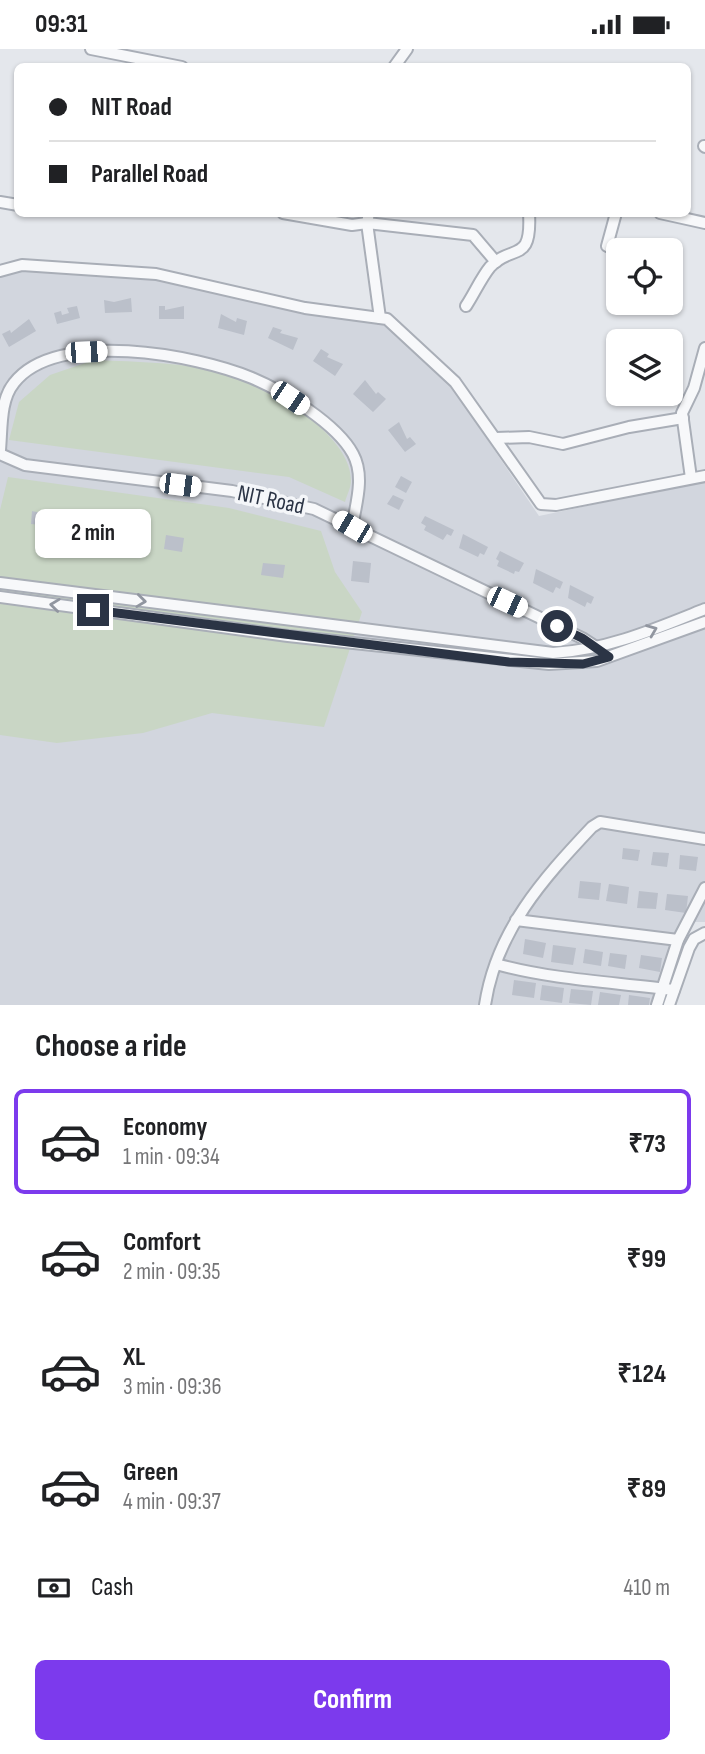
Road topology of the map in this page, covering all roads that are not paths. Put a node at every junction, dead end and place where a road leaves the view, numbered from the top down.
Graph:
1 (91, 49) edge
2 (162, 63) edge
3 (306, 217) edge
4 (529, 217) edge
5 (615, 217) edge
6 (678, 217) edge
7 (368, 218) edge
8 (705, 223) edge
9 (609, 238) edge
10 (496, 262) junction
11 (0, 271) edge
12 (467, 306) dead end
13 (380, 318) junction
14 (705, 348) edge
15 (683, 418) junction
16 (496, 438) junction
17 (0, 452) edge
18 (705, 476) edge
19 (691, 478) junction
20 (352, 527) junction
21 (0, 583) edge
22 (0, 597) edge
23 (705, 609) edge
24 (705, 622) edge
25 (598, 648) junction
26 (609, 657) junction
27 (705, 839) edge
28 (705, 888) edge
29 (516, 920) junction
30 (705, 933) edge
31 (678, 940) junction
32 (496, 964) junction
33 (662, 989) junction
34 (674, 990) junction
35 (485, 1005) edge
36 (657, 1005) edge
37 (669, 1005) edge

1 - 2 street
3 - 7 street
4 - 10 street
5 - 9 street
6 - 8 street
7 - 10 street
7 - 13 street
10 - 12 street
11 - 13 street
13 - 16 street
14 - 15 street
15 - 16 street
15 - 19 street
16 - 19 street
17 - 20 street, NIT Road
17 - 20 street
18 - 19 street
20 - 25 street, NIT Road
21 -> 25 street
26 -> 22 street
25 -> 23 street
24 - 26 street
25 - 26 street, NIT Road
27 - 29 street
28 - 31 street
29 - 31 street
29 - 32 street
30 - 34 street
31 - 33 street
32 - 33 street
32 - 35 street
33 - 34 street
33 - 36 street
34 - 37 street

